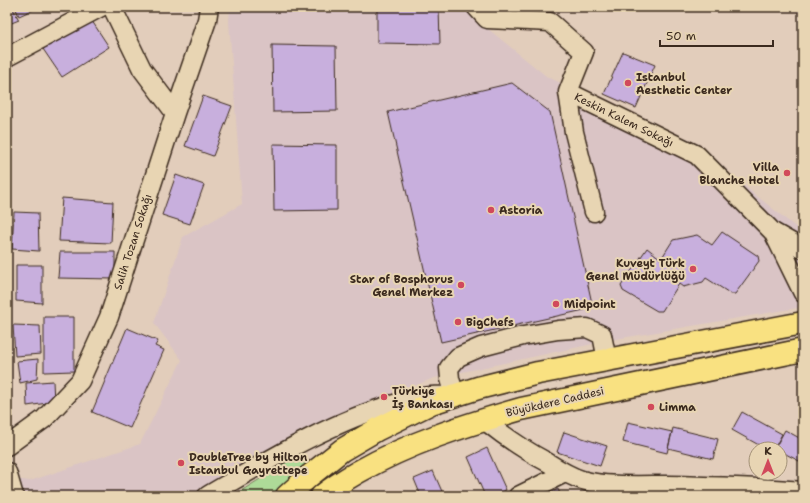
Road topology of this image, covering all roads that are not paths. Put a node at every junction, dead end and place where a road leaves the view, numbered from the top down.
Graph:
1 (101, 7) edge
2 (112, 7) edge
3 (209, 7) edge
4 (515, 7) edge
5 (482, 13) edge
6 (7, 57) edge
7 (568, 92) junction
8 (175, 113) junction
9 (594, 212) dead end
10 (773, 232) junction
11 (803, 249) edge
12 (803, 293) edge
13 (803, 323) edge
14 (803, 350) edge
15 (607, 360) junction
16 (455, 395) junction
17 (521, 409) junction
18 (484, 420) junction
19 (7, 446) edge
20 (7, 472) edge
21 (565, 473) junction
22 (803, 491) edge
23 (14, 496) edge
24 (207, 496) edge
25 (286, 496) edge
26 (322, 496) edge
27 (518, 496) edge

1 - 6 street
2 - 8 street
3 - 8 street, Salih Tozan Sokağı
4 - 5 street
5 - 7 street, Keskin Kalem Sokağı
7 - 9 street
7 - 10 street, Keskin Kalem Sokağı
8 - 19 street, Salih Tozan Sokağı
10 - 11 street, Keskin Kalem Sokağı
10 - 12 street, Keskin Kalem Sokağı
13 - 15 main road
14 - 17 main road, Büyükdere Caddesi
15 - 16 main road
15 - 16 street
15 - 17 main road
16 - 24 street
16 - 25 main road
17 - 18 main road, Büyükdere Caddesi
18 - 21 street
18 - 26 main road, Büyükdere Caddesi
20 - 23 street
21 - 22 street
21 - 27 street

